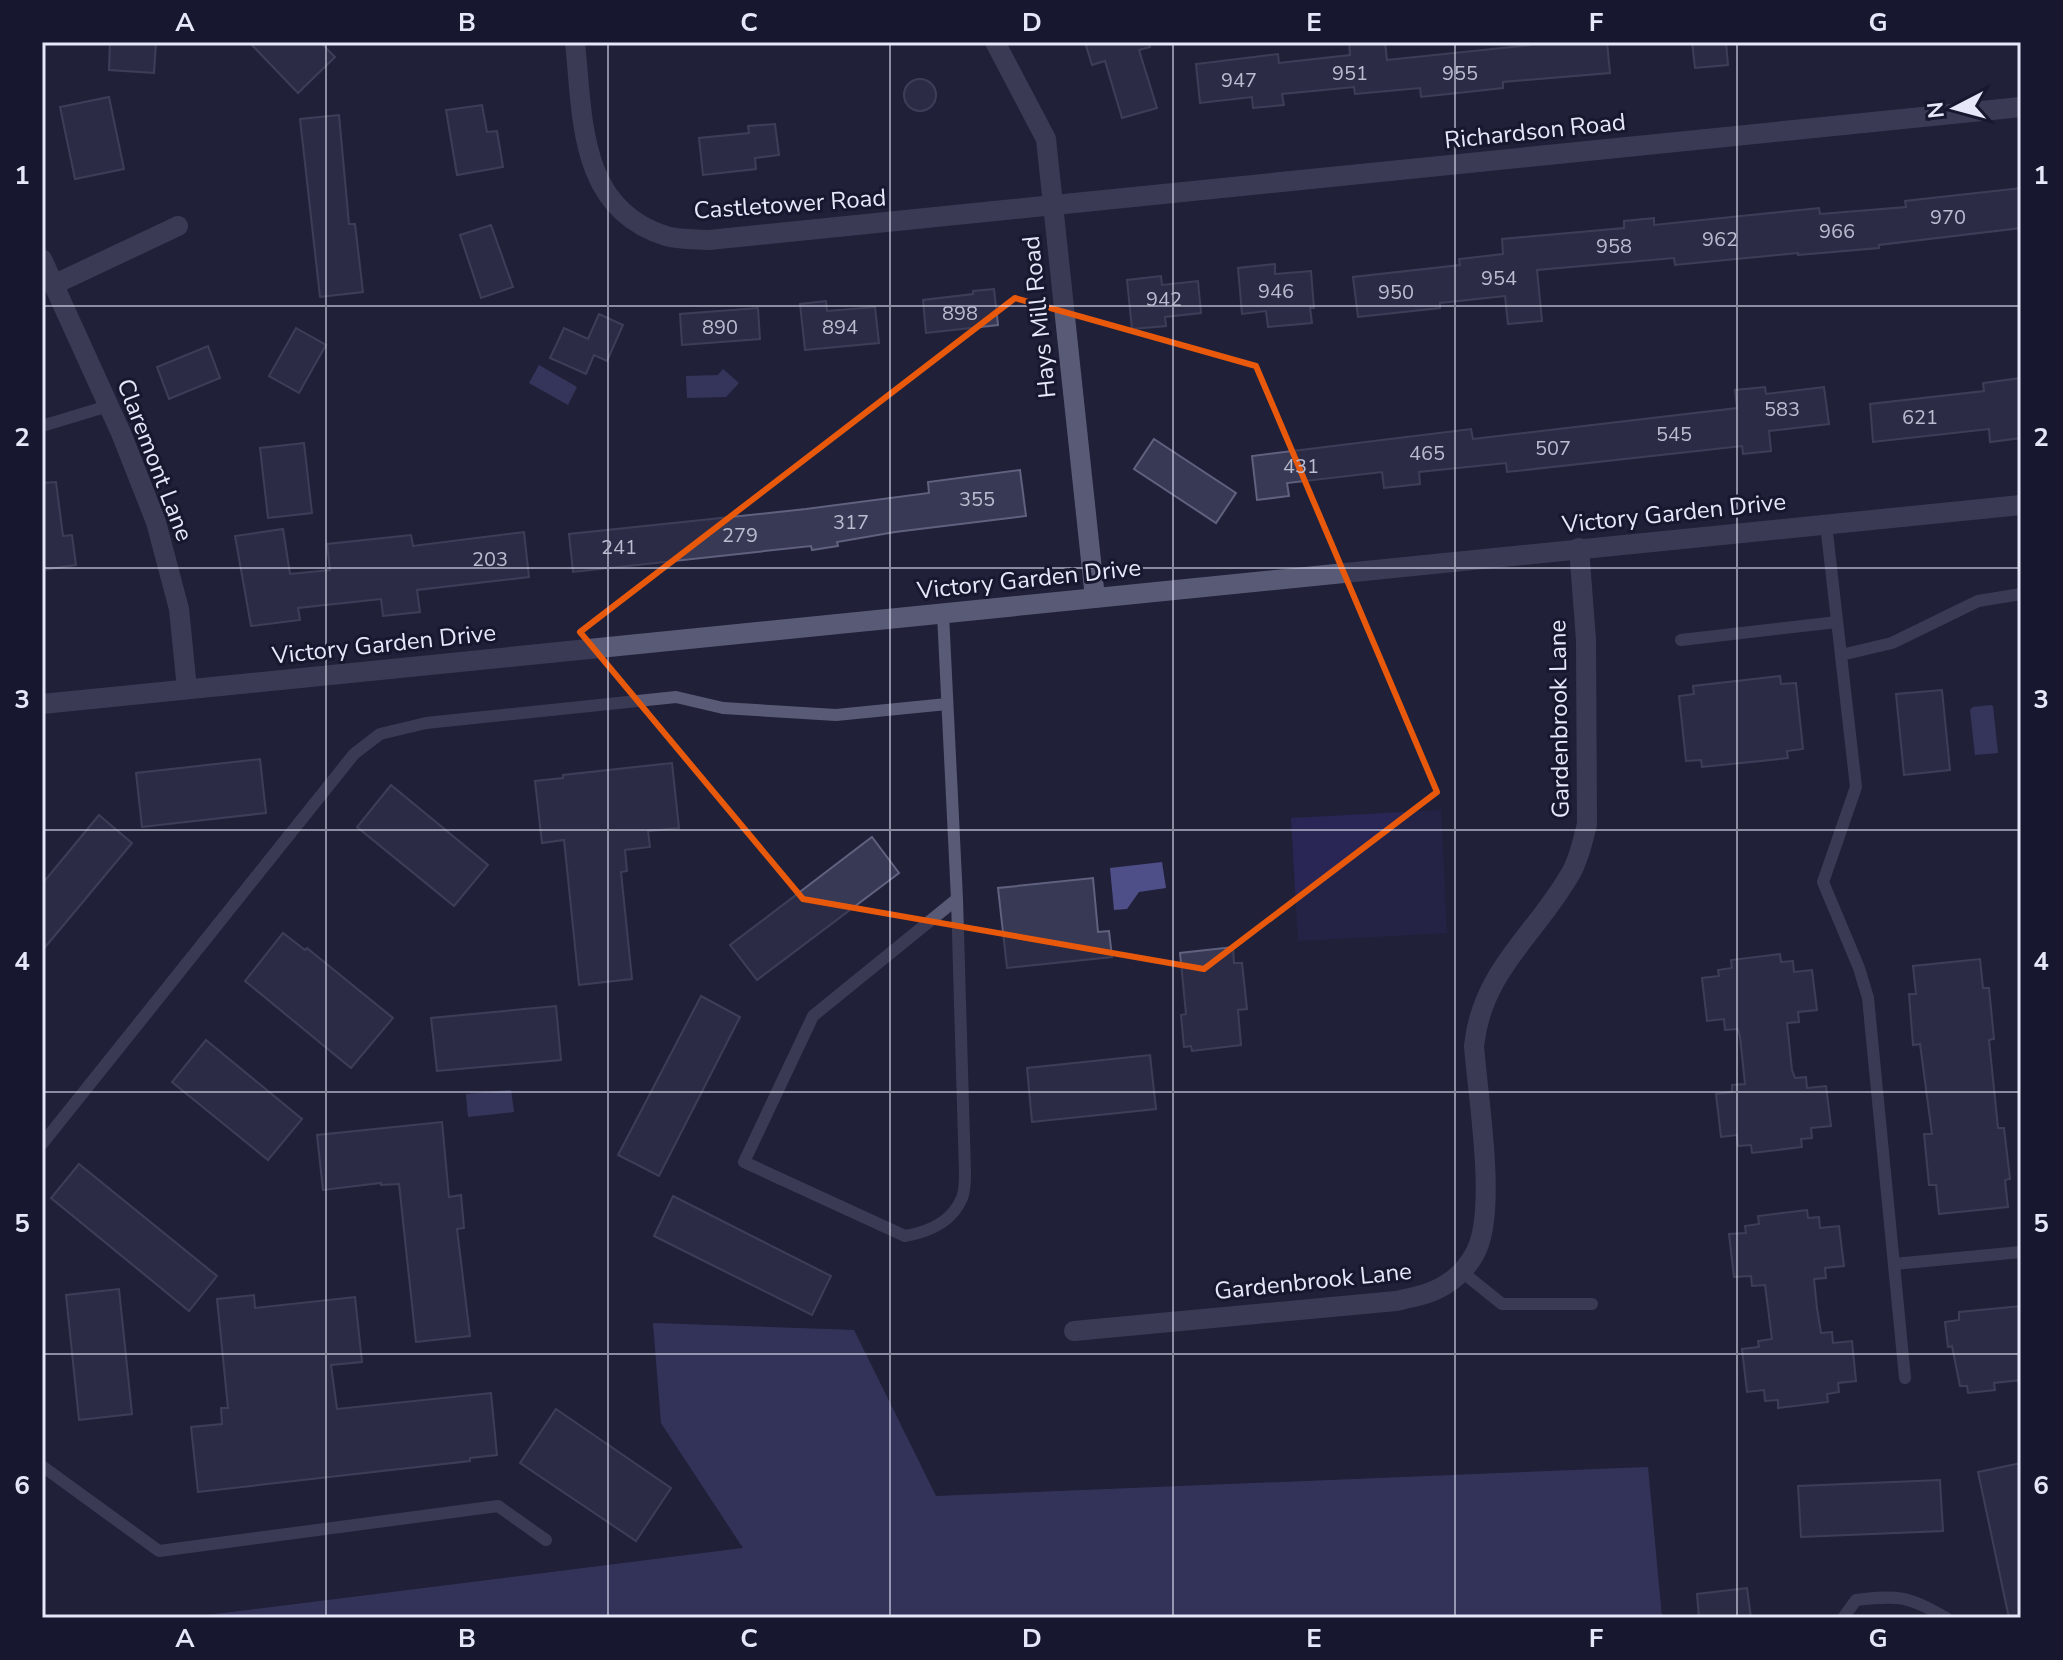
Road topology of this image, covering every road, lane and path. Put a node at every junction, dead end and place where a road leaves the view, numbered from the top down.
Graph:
1 (575, 42) edge
2 (995, 42) edge
3 (2021, 107) edge
4 (1054, 206) junction
5 (178, 226) dead end
6 (42, 259) edge
7 (53, 285) junction
8 (108, 406) junction
9 (42, 426) edge
10 (2021, 505) edge
11 (1826, 524) junction
12 (1579, 548) junction
13 (2021, 594) edge
14 (1095, 598) junction
15 (943, 614) junction
16 (1837, 622) junction
17 (1681, 640) dead end
18 (1841, 655) junction
19 (187, 689) junction
20 (42, 704) edge
21 (947, 704) junction
22 (957, 899) junction
23 (42, 1144) edge
24 (2021, 1252) edge
25 (1894, 1264) junction
26 (1461, 1271) junction
27 (1592, 1304) dead end
28 (1074, 1331) dead end
29 (1905, 1378) dead end
30 (42, 1466) edge
31 (546, 1540) dead end
32 (1843, 1618) edge
33 (1946, 1618) edge

1 - 4 street, Castletower Road
2 - 4 street, Hays Mill Road
3 - 4 street, Richardson Road
4 - 14 street, Hays Mill Road
5 - 7 street
6 - 7 street, Claremont Lane
7 - 8 street, Claremont Lane
8 - 9 lane
8 - 19 street, Claremont Lane
10 - 11 street, Victory Garden Drive
11 - 12 street, Victory Garden Drive
11 - 16 lane
12 - 14 street, Victory Garden Drive
12 - 26 street, Gardenbrook Lane
13 - 18 lane
14 - 15 street, Victory Garden Drive
15 - 19 street, Victory Garden Drive
15 - 21 lane
16 - 17 lane
16 - 18 lane
18 - 25 lane
19 - 20 street, Victory Garden Drive
21 - 22 lane
21 - 23 lane
22 - 22 lane
24 - 25 lane
25 - 29 lane
26 - 27 lane
26 - 28 street, Gardenbrook Lane
30 - 31 lane
32 - 33 lane

